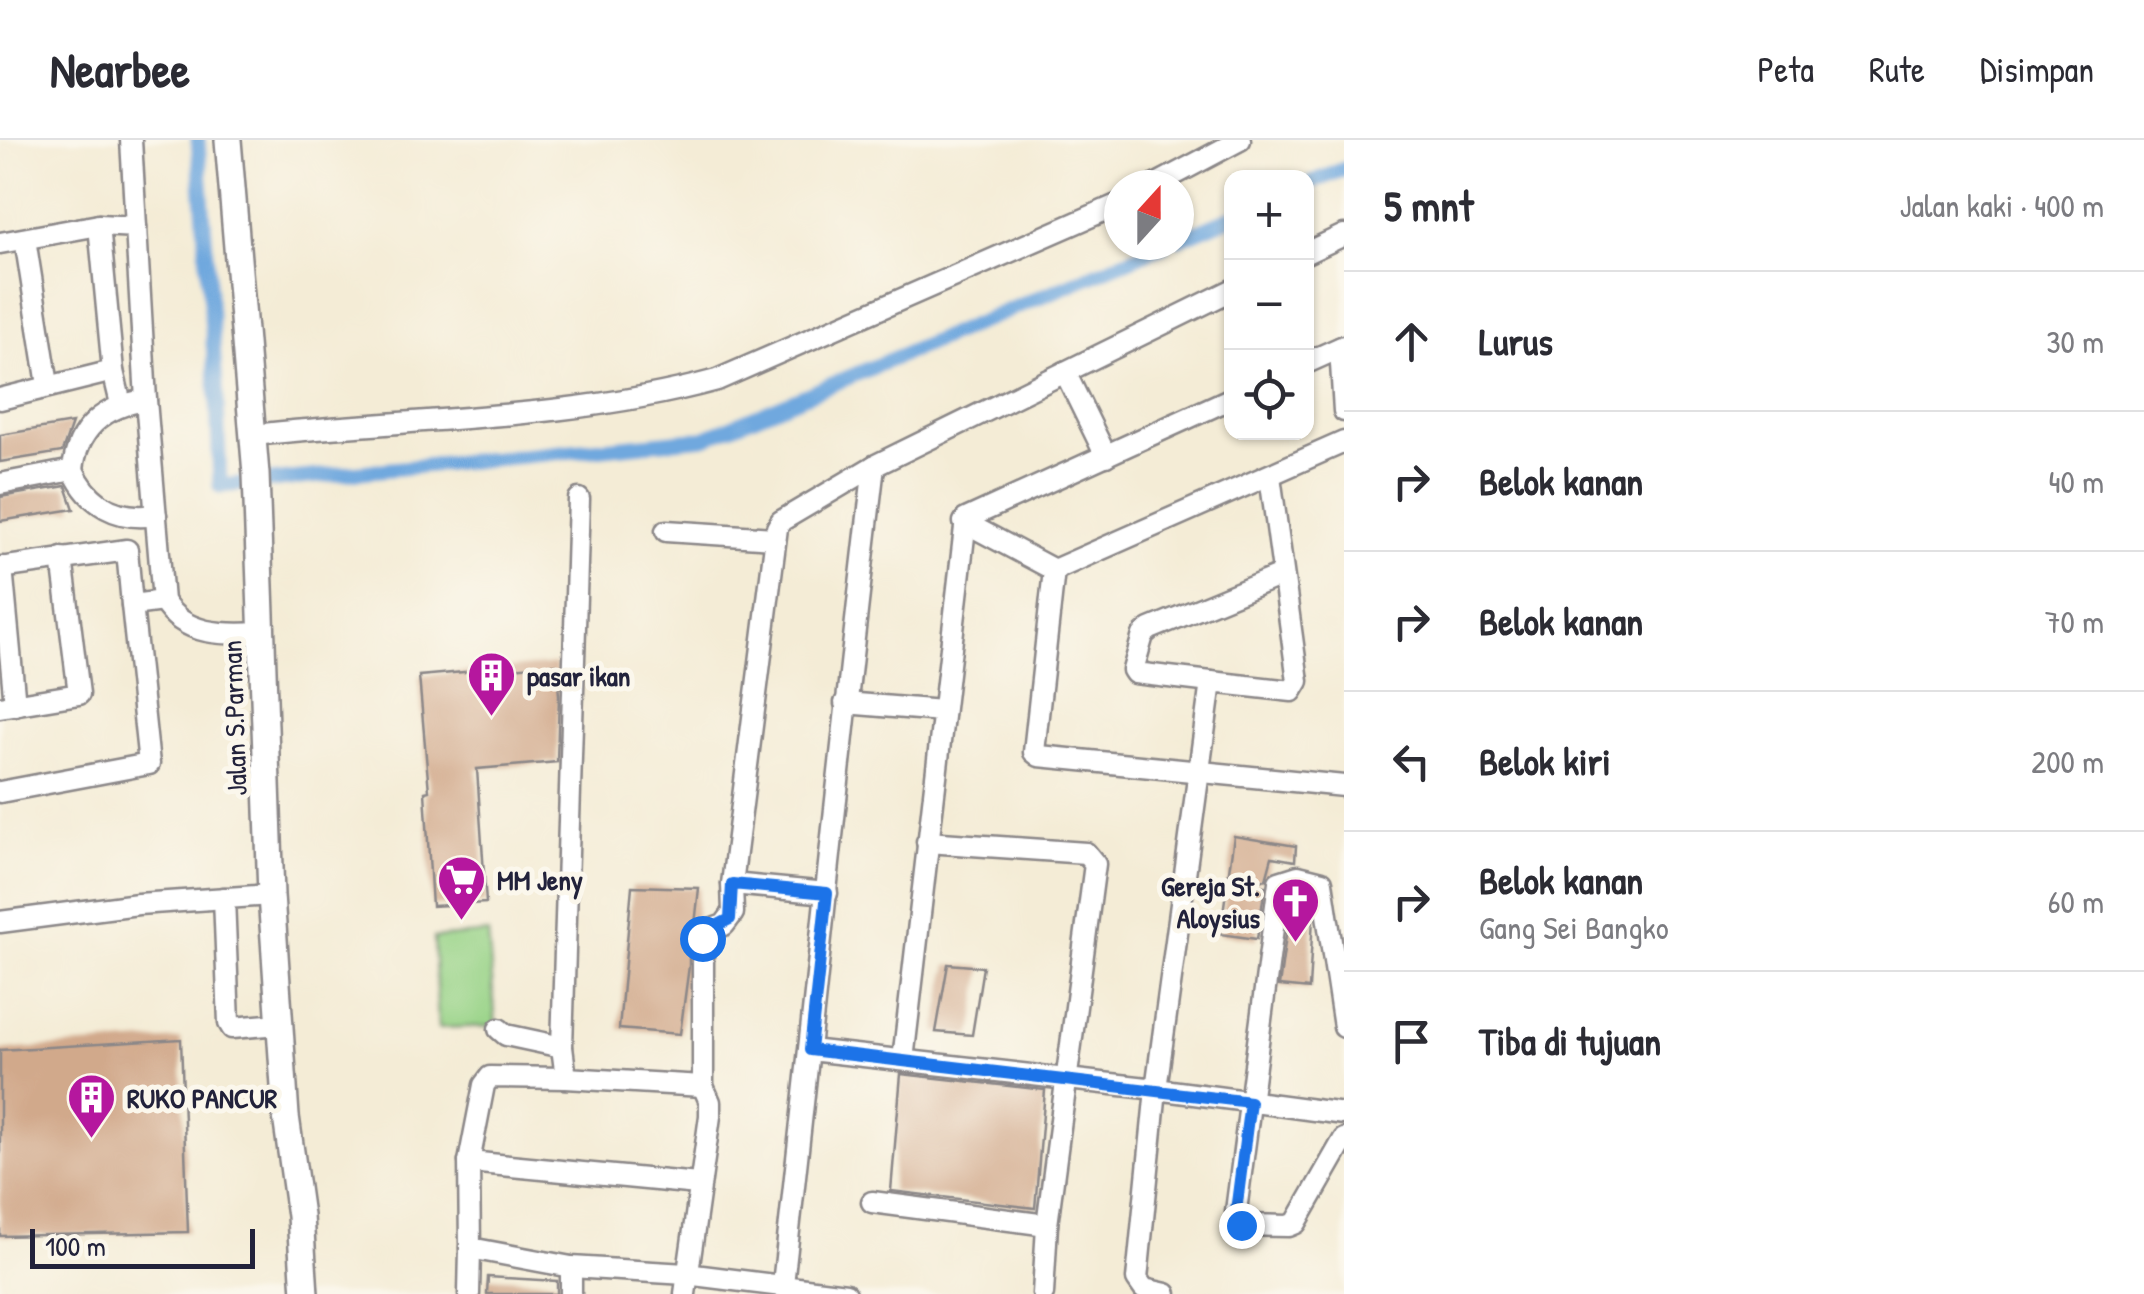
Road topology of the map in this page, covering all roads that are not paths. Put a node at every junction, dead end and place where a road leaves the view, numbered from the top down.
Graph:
1 (131, 140) edge
2 (228, 140) edge
3 (1240, 140) edge
4 (1183, 170) edge
5 (1104, 211) edge
6 (99, 226) junction
7 (136, 227) junction
8 (1344, 235) edge
9 (25, 239) junction
10 (0, 243) edge
11 (1314, 250) edge
12 (1224, 294) edge
13 (1342, 347) edge
14 (1314, 359) edge
15 (113, 371) junction
16 (1066, 372) junction
17 (48, 385) junction
18 (0, 399) edge
19 (146, 400) junction
20 (1224, 402) edge
21 (121, 404) junction
22 (1344, 412) edge
23 (253, 434) junction
24 (1344, 442) edge
25 (1106, 456) junction
26 (874, 466) junction
27 (73, 470) junction
28 (1270, 476) junction
29 (0, 484) edge
30 (579, 499) dead end
31 (156, 515) junction
32 (964, 522) junction
33 (666, 531) dead end
34 (775, 538) junction
35 (62, 558) junction
36 (1, 568) edge
37 (1054, 570) junction
38 (1281, 575) junction
39 (163, 601) junction
40 (132, 604) junction
41 (260, 634) junction
42 (1211, 682) junction
43 (845, 702) junction
44 (8, 706) edge
45 (942, 710) junction
46 (1200, 774) junction
47 (1344, 786) edge
48 (0, 792) edge
49 (927, 842) junction
50 (732, 884) junction
51 (827, 893) junction
52 (271, 895) junction
53 (224, 898) junction
54 (0, 922) edge
55 (280, 1024) junction
56 (1344, 1027) edge
57 (499, 1029) dead end
58 (562, 1047) junction
59 (810, 1050) junction
60 (902, 1060) junction
61 (566, 1078) junction
62 (1068, 1078) junction
63 (702, 1086) junction
64 (1156, 1088) junction
65 (1250, 1102) junction
66 (1344, 1114) edge
67 (1344, 1139) edge
68 (468, 1162) junction
69 (698, 1184) junction
70 (872, 1202) dead end
71 (1047, 1225) junction
72 (470, 1248) junction
73 (571, 1267) junction
74 (686, 1284) edge
75 (783, 1284) junction
76 (305, 1294) edge
77 (469, 1294) edge
78 (570, 1294) edge
79 (846, 1294) edge
80 (1043, 1294) edge
81 (1166, 1294) edge

1 - 7 street
2 - 23 main road, Jalan S.Parman
3 - 4 street
5 - 23 street
6 - 7 street
6 - 9 street
6 - 15 street
7 - 19 street
8 - 11 street
9 - 10 street
9 - 17 street
12 - 16 street
13 - 14 street
13 - 22 street
15 - 17 street
15 - 21 street
16 - 25 street
16 - 26 street
17 - 18 street
19 - 21 street
19 - 31 street
20 - 25 street
21 - 27 street
23 - 41 main road, Jalan S.Parman
24 - 28 street
25 - 32 street
26 - 34 street
26 - 43 street
27 - 29 street
27 - 31 street
28 - 37 street
28 - 38 street
30 - 58 street
31 - 39 street
32 - 37 street
32 - 45 street
33 - 34 street
34 - 50 street
35 - 36 street
35 - 40 street
35 - 44 street
36 - 44 street
37 - 46 street
38 - 42 street
38 - 42 street
39 - 40 street
39 - 41 street
40 - 48 street
41 - 52 main road, Jalan S.Parman
42 - 46 street
43 - 45 street
43 - 51 street
45 - 49 street
46 - 47 street
46 - 64 street
49 - 60 street
49 - 62 street
50 - 51 street
50 - 63 street
51 - 59 street
52 - 53 street
52 - 55 main road, Jalan S.Parman
53 - 54 street
53 - 55 street
55 - 76 main road, Jalan S.Parman
56 - 65 street
57 - 58 street
58 - 61 street
59 - 60 street
59 - 75 street
60 - 62 street
61 - 63 street
61 - 68 street
62 - 64 street
62 - 71 street
63 - 69 street
64 - 65 street
64 - 81 street
65 - 66 street
65 - 67 street
68 - 69 street
68 - 72 street
69 - 74 street
70 - 71 street
71 - 80 street
72 - 73 street
72 - 77 street
73 - 74 street
73 - 78 street
74 - 75 street
75 - 79 street

